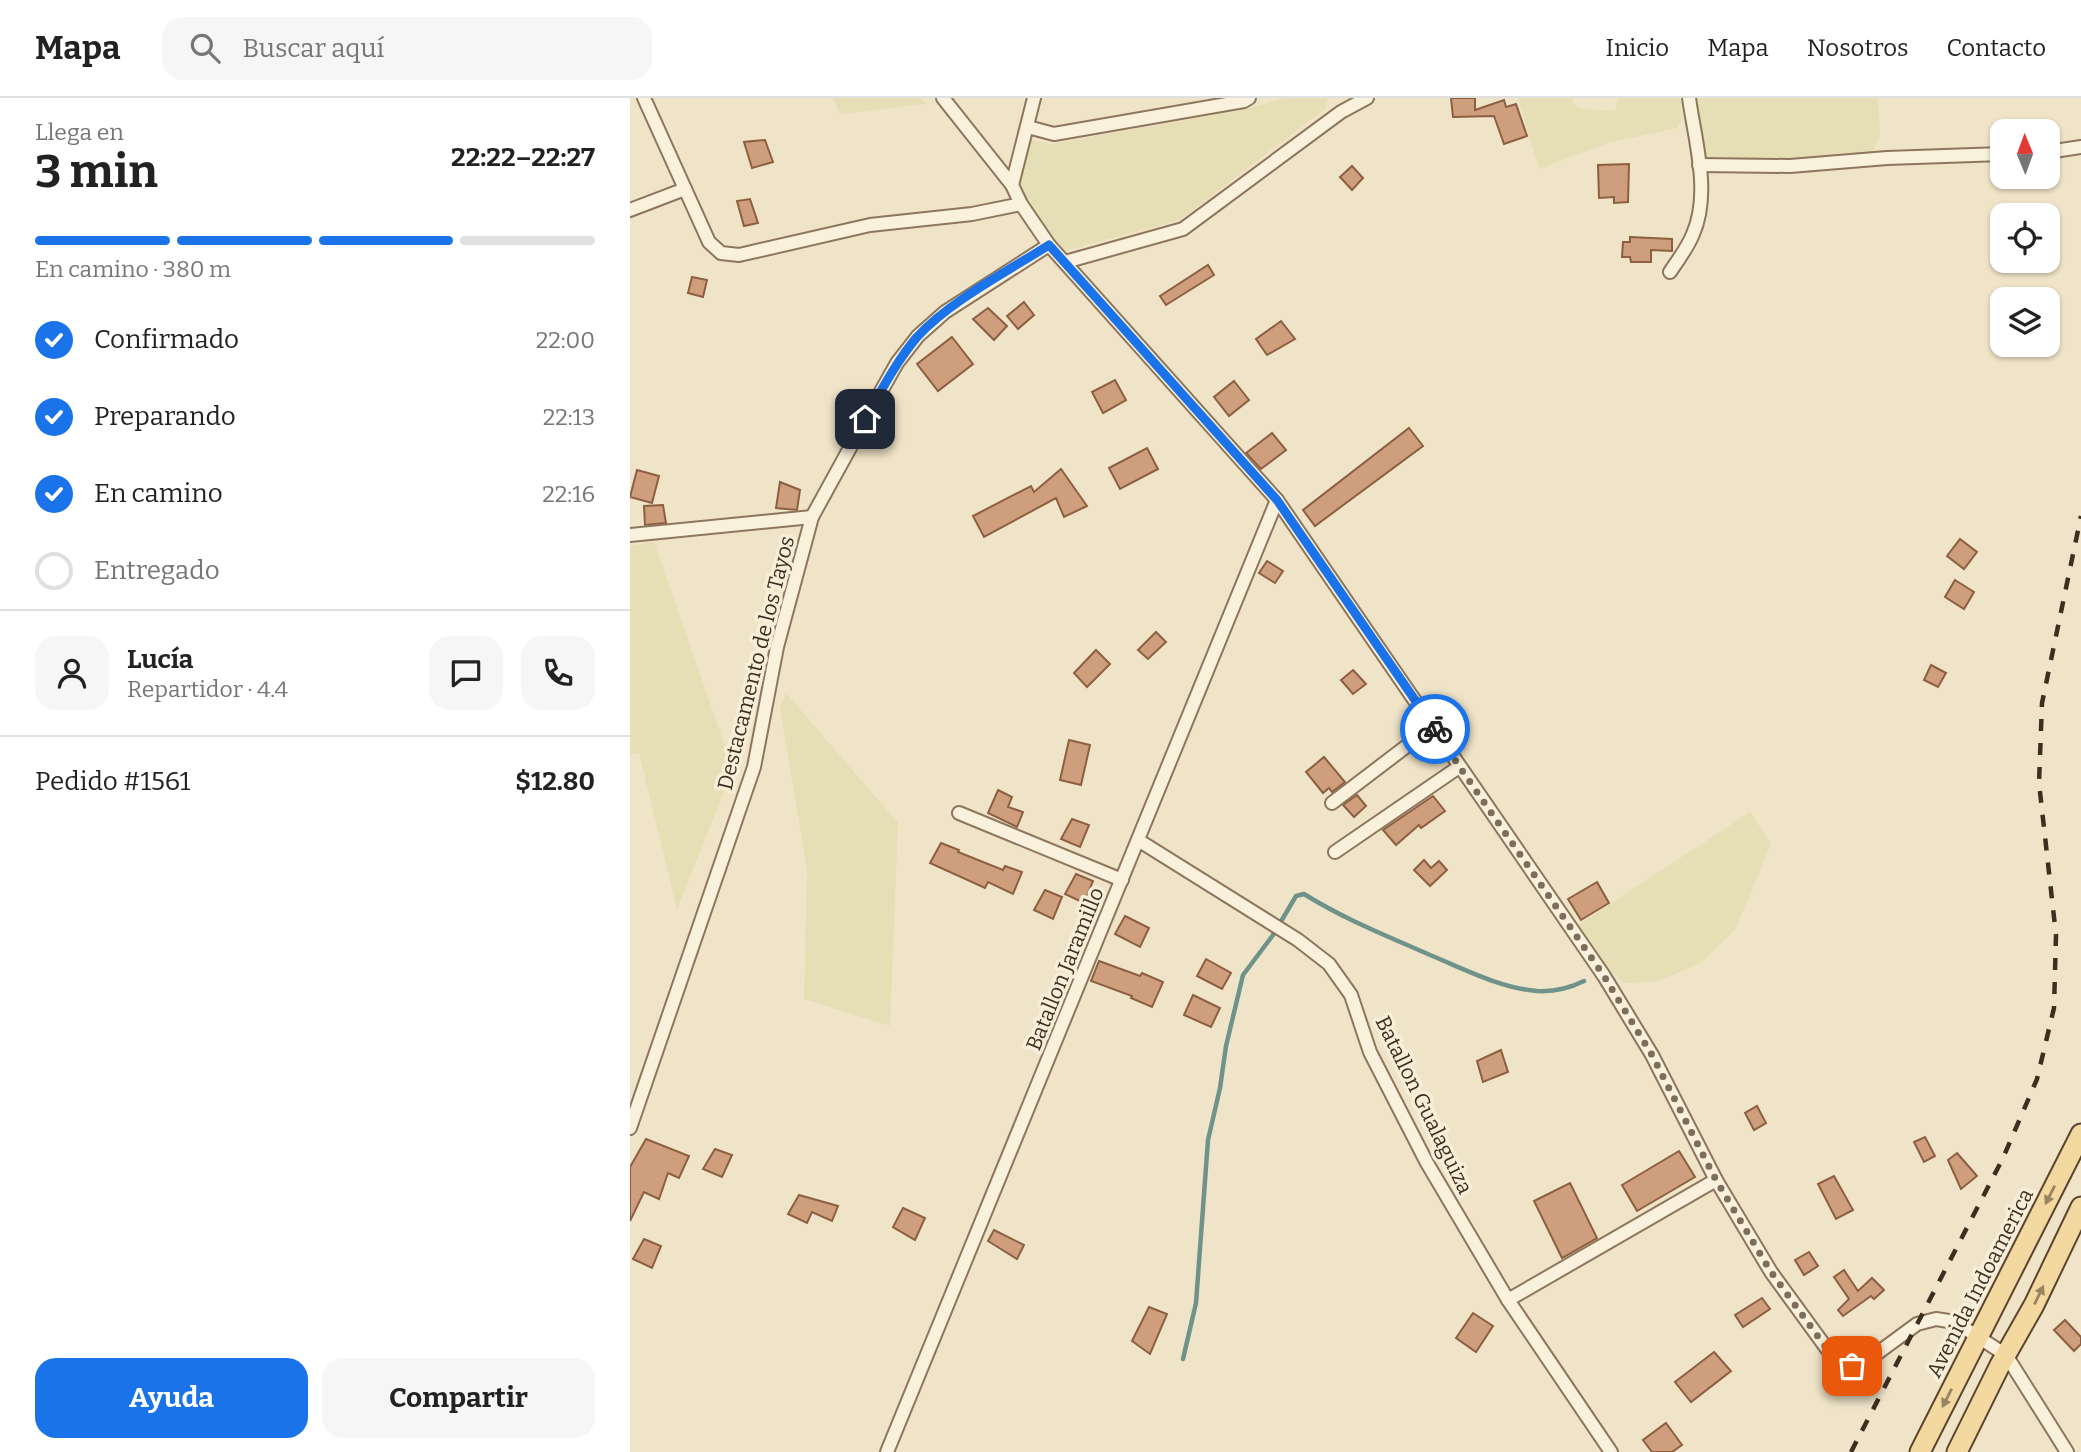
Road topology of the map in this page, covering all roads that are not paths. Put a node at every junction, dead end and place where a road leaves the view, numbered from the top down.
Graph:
1 (644, 98) edge
2 (943, 98) edge
3 (1034, 98) edge
4 (1249, 98) edge
5 (1367, 98) edge
6 (1689, 98) edge
7 (1028, 127) junction
8 (2081, 147) edge
9 (2060, 150) edge
10 (1990, 154) edge
11 (1699, 165) junction
12 (1012, 185) junction
13 (685, 190) junction
14 (1021, 204) junction
15 (630, 210) edge
16 (1049, 245) junction
17 (1065, 262) junction
18 (1670, 272) dead end
19 (1277, 500) junction
20 (813, 517) junction
21 (630, 535) edge
22 (1433, 726) junction
23 (1459, 766) junction
24 (1332, 803) dead end
25 (959, 813) dead end
26 (1138, 840) junction
27 (1335, 852) dead end
28 (1122, 880) junction
29 (630, 1128) edge
30 (2081, 1134) edge
31 (1716, 1180) junction
32 (2081, 1207) edge
33 (1508, 1300) junction
34 (1978, 1337) junction
35 (2006, 1356) junction
36 (887, 1452) edge
37 (1611, 1452) edge
38 (1920, 1452) edge
39 (1958, 1452) edge
40 (2067, 1452) edge

1 - 13 street
2 - 12 street
3 - 7 street
4 - 7 street
5 - 17 street
6 - 11 street
7 - 12 street
8 - 9 street
10 - 11 street
11 - 18 street
12 - 14 street
13 - 14 street
13 - 15 street
14 - 16 street
16 - 17 street
16 - 20 street, Destacamento de los Tayos
17 - 19 street
19 - 22 street
19 - 26 street, Batallon Jaramillo
20 - 21 street
20 - 29 street, Destacamento de los Tayos
22 - 23 street
22 - 24 street
23 - 27 street
23 - 31 street
25 - 28 street
26 - 28 street, Batallon Jaramillo
26 - 33 street, Batallon Gualaguiza
28 - 36 street, Batallon Jaramillo
30 -> 34 main road, Avenida Indoamerica
31 - 33 street
31 - 34 street
35 -> 32 main road
33 - 37 street, Batallon Gualaguiza
34 - 35 street
34 -> 38 main road, Avenida Indoamerica
35 - 39 main road
35 - 40 street

